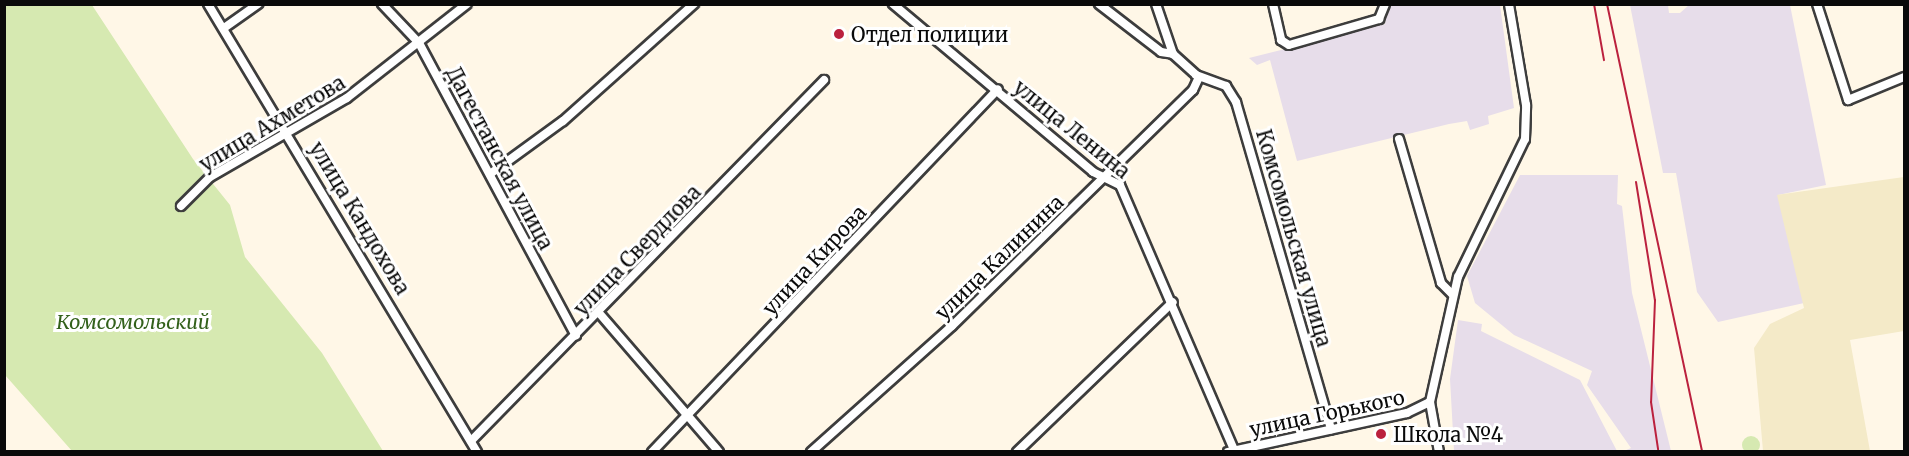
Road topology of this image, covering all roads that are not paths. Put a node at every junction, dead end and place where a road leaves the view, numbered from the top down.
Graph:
1 (208, 4) edge
2 (258, 4) edge
3 (382, 4) edge
4 (467, 4) edge
5 (694, 4) edge
6 (893, 4) edge
7 (1099, 4) edge
8 (1156, 4) edge
9 (1273, 4) edge
10 (1385, 4) edge
11 (1509, 4) edge
12 (1817, 4) edge
13 (224, 28) junction
14 (419, 43) junction
15 (1173, 54) junction
16 (1905, 76) edge
17 (1199, 77) junction
18 (824, 80) dead end
19 (998, 89) junction
20 (289, 131) junction
21 (1399, 140) dead end
22 (490, 174) junction
23 (1106, 176) junction
24 (181, 206) dead end
25 (1453, 295) junction
26 (1173, 302) junction
27 (600, 314) junction
28 (576, 336) junction
29 (1431, 402) junction
30 (687, 416) junction
31 (1331, 430) junction
32 (471, 441) junction
33 (1231, 451) edge
34 (477, 452) edge
35 (652, 452) edge
36 (719, 452) edge
37 (811, 452) edge
38 (1017, 452) edge
39 (1439, 452) edge

1 - 13 street, улица Кандохова
2 - 13 street
3 - 14 street, Дагестанская улица
4 - 14 street, улица Ахметова
5 - 22 street
6 - 19 street, улица Ленина
7 - 15 street
8 - 15 street
9 - 10 street
11 - 25 street
12 - 16 street
13 - 20 street, улица Кандохова
14 - 20 street, улица Ахметова
14 - 22 street, Дагестанская улица
15 - 17 street, Комсомольская улица
17 - 23 street, улица Калинина
17 - 31 street, Комсомольская улица
18 - 27 street, улица Свердлова
19 - 23 street, улица Ленина
19 - 30 street, улица Кирова
20 - 24 street, улица Ахметова
20 - 32 street, улица Кандохова
21 - 25 street
22 - 28 street, Дагестанская улица
23 - 26 street, улица Ленина
23 - 37 street, улица Калинина
25 - 29 street
26 - 33 street, улица Ленина
26 - 38 street
27 - 28 street, улица Свердлова
27 - 30 street
28 - 32 street, улица Свердлова
29 - 31 street, улица Горького
29 - 39 street
30 - 35 street, улица Кирова
30 - 36 street
31 - 33 street, улица Горького
32 - 34 street, улица Кандохова

